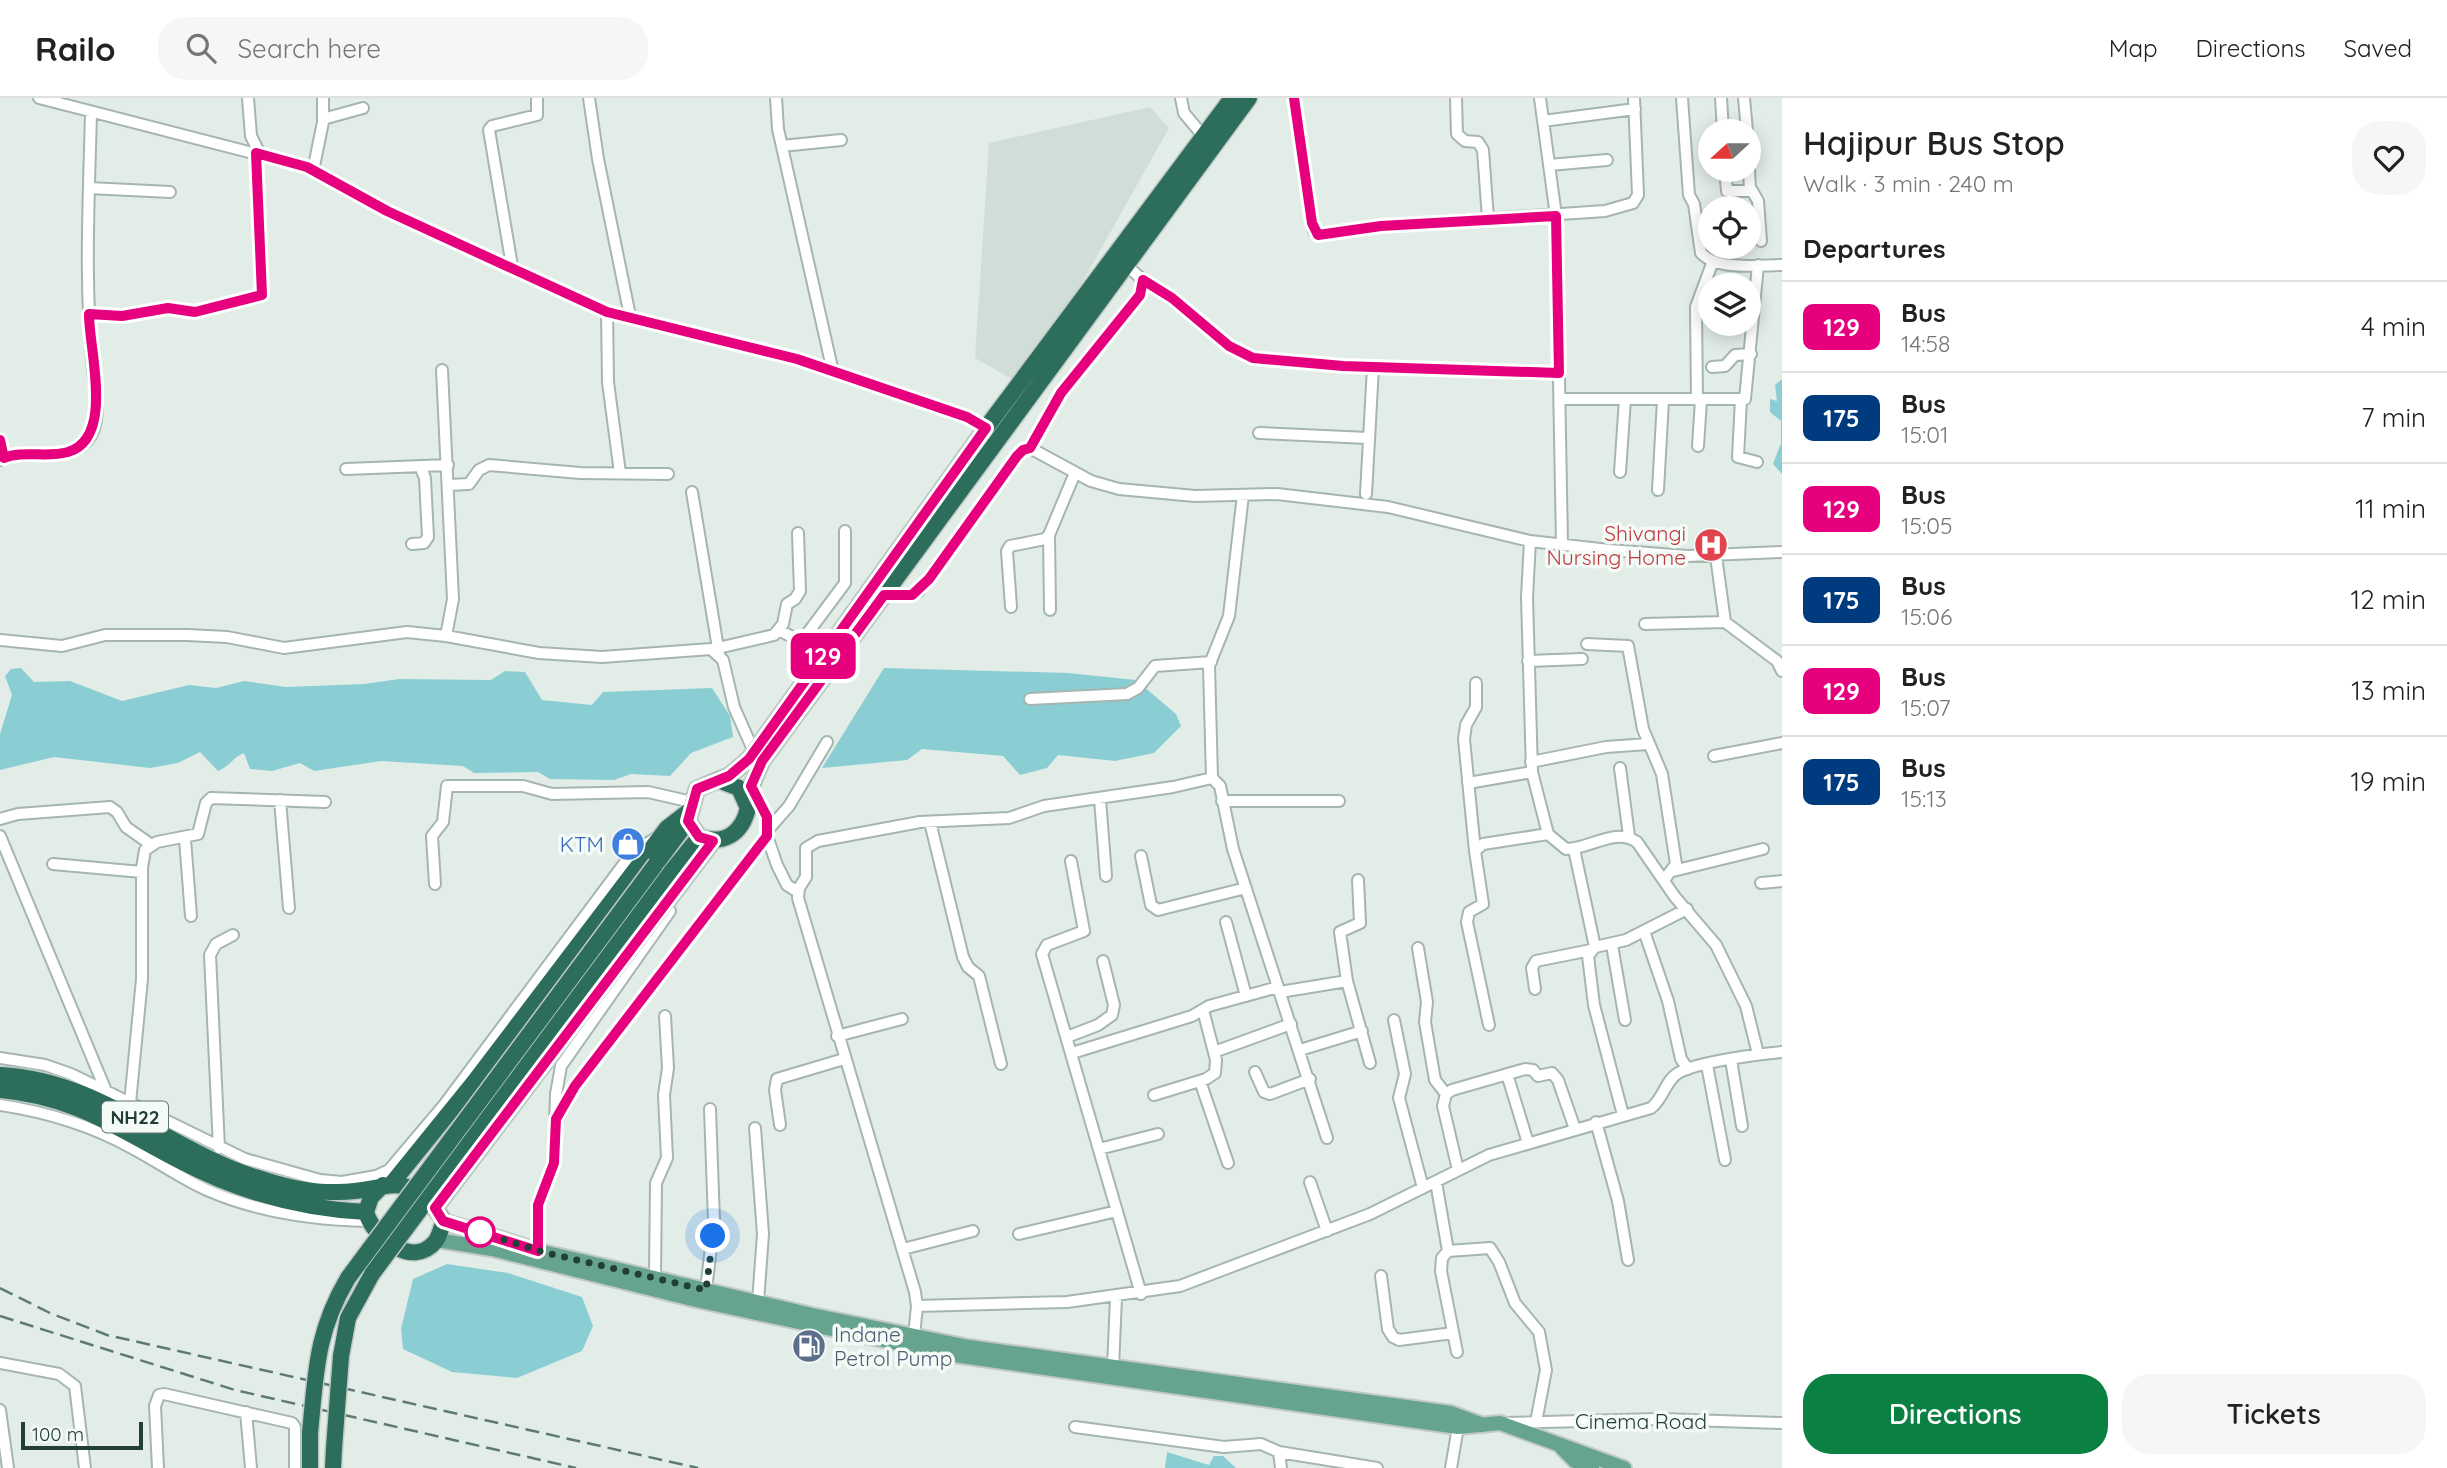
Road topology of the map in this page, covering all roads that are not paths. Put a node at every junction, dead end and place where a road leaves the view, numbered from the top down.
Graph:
1 (39, 98) edge
2 (248, 98) edge
3 (323, 98) edge
4 (537, 98) edge
5 (590, 98) edge
6 (776, 98) edge
7 (1181, 98) edge
8 (1232, 98) edge
9 (1249, 98) edge
10 (1294, 98) edge
11 (1456, 98) edge
12 (1540, 98) edge
13 (1682, 98) edge
14 (1721, 98) edge
15 (1744, 98) edge
16 (1634, 104) edge
17 (363, 108) dead end
18 (91, 113) junction
19 (323, 119) junction
20 (1722, 119) edge
21 (1746, 119) edge
22 (1543, 121) junction
23 (1203, 136) junction
24 (841, 140) dead end
25 (782, 146) junction
26 (258, 154) junction
27 (1607, 160) dead end
28 (1549, 164) junction
29 (313, 171) junction
30 (1726, 182) edge
31 (1750, 182) edge
32 (89, 188) junction
33 (1751, 189) junction
34 (170, 191) dead end
35 (1756, 196) edge
36 (1556, 216) junction
37 (1488, 219) junction
38 (1713, 261) junction
39 (1126, 265) junction
40 (1758, 265) junction
41 (1782, 265) edge
42 (512, 266) junction
43 (1143, 280) junction
44 (607, 312) junction
45 (89, 314) junction
46 (630, 316) junction
47 (1751, 354) junction
48 (1373, 367) junction
49 (1712, 367) dead end
50 (442, 370) dead end
51 (833, 372) junction
52 (1559, 373) junction
53 (1560, 399) junction
54 (1625, 399) junction
55 (1741, 399) junction
56 (1663, 400) junction
57 (1699, 400) junction
58 (986, 428) junction
59 (1259, 433) dead end
60 (1368, 438) junction
61 (0, 440) edge
62 (1698, 446) dead end
63 (1030, 448) junction
64 (2, 459) edge
65 (1757, 462) dead end
66 (448, 465) junction
67 (420, 466) junction
68 (346, 469) dead end
69 (1620, 472) dead end
70 (620, 473) junction
71 (1075, 473) junction
72 (668, 474) dead end
73 (449, 485) junction
74 (1658, 490) dead end
75 (692, 492) dead end
76 (1366, 494) dead end
77 (1243, 495) junction
78 (845, 531) dead end
79 (798, 533) dead end
80 (1049, 535) junction
81 (1530, 541) junction
82 (412, 544) dead end
83 (1562, 544) junction
84 (1782, 552) edge
85 (1716, 556) junction
86 (884, 595) junction
87 (1011, 607) dead end
88 (1050, 610) dead end
89 (1725, 622) junction
90 (1645, 624) dead end
91 (779, 630) junction
92 (446, 636) junction
93 (0, 640) edge
94 (1587, 644) dead end
95 (719, 651) junction
96 (1582, 659) dead end
97 (1211, 662) junction
98 (1528, 662) junction
99 (1782, 671) edge
100 (1476, 683) dead end
101 (1030, 699) dead end
102 (827, 742) dead end
103 (1782, 743) edge
104 (1648, 744) junction
105 (754, 752) junction
106 (1714, 756) dead end
107 (1532, 767) junction
108 (1620, 768) dead end
109 (1212, 778) junction
110 (718, 780) junction
111 (1468, 783) junction
112 (751, 786) junction
113 (1100, 799) junction
114 (280, 800) junction
115 (1222, 801) junction
116 (1339, 801) dead end
117 (325, 802) dead end
118 (748, 808) junction
119 (690, 811) junction
120 (0, 819) edge
121 (930, 822) junction
122 (767, 833) junction
123 (663, 834) junction
124 (1548, 834) junction
125 (0, 836) edge
126 (1629, 836) junction
127 (185, 838) junction
128 (705, 844) junction
129 (150, 845) junction
130 (1574, 849) junction
131 (1763, 849) dead end
132 (1475, 851) junction
133 (1141, 856) dead end
134 (1071, 861) dead end
135 (54, 864) dead end
136 (1673, 871) junction
137 (142, 872) junction
138 (1106, 876) dead end
139 (1358, 880) dead end
140 (1664, 880) junction
141 (1782, 881) edge
142 (1761, 883) dead end
143 (435, 884) dead end
144 (1246, 888) junction
145 (797, 892) junction
146 (289, 908) dead end
147 (1687, 909) junction
148 (191, 916) dead end
149 (1226, 922) dead end
150 (1644, 931) junction
151 (233, 935) dead end
152 (1612, 944) junction
153 (1418, 948) dead end
154 (1593, 949) junction
155 (1103, 961) dead end
156 (1347, 981) junction
157 (1535, 989) dead end
158 (1279, 990) junction
159 (1246, 996) junction
160 (1203, 1010) junction
161 (665, 1016) dead end
162 (902, 1019) dead end
163 (1394, 1020) dead end
164 (1625, 1020) dead end
165 (1291, 1024) junction
166 (1489, 1025) dead end
167 (1362, 1031) junction
168 (837, 1036) junction
169 (1067, 1037) junction
170 (1300, 1050) junction
171 (1214, 1052) junction
172 (1782, 1052) edge
173 (1072, 1053) junction
174 (1758, 1054) junction
175 (0, 1058) edge
176 (844, 1059) junction
177 (1731, 1060) junction
178 (1370, 1063) dead end
179 (1001, 1064) dead end
180 (1707, 1065) junction
181 (1688, 1069) junction
182 (1255, 1072) dead end
183 (1507, 1074) junction
184 (0, 1075) edge
185 (1310, 1080) junction
186 (1200, 1081) junction
187 (0, 1090) edge
188 (106, 1091) junction
189 (1446, 1094) junction
190 (1154, 1095) dead end
191 (130, 1103) junction
192 (0, 1105) edge
193 (710, 1109) dead end
194 (1623, 1115) junction
195 (556, 1119) junction
196 (1596, 1122) junction
197 (780, 1125) dead end
198 (1742, 1126) dead end
199 (755, 1128) dead end
200 (1575, 1129) junction
201 (1158, 1134) dead end
202 (1327, 1138) dead end
203 (1528, 1143) junction
204 (219, 1148) junction
205 (1100, 1149) junction
206 (1725, 1160) dead end
207 (1228, 1164) dead end
208 (1458, 1170) junction
209 (1310, 1182) dead end
210 (1436, 1182) junction
211 (388, 1184) junction
212 (259, 1186) junction
213 (339, 1187) junction
214 (1423, 1188) junction
215 (1117, 1211) junction
216 (439, 1214) junction
217 (367, 1217) junction
218 (973, 1231) dead end
219 (1326, 1231) junction
220 (1019, 1234) dead end
221 (437, 1240) junction
222 (903, 1249) junction
223 (538, 1251) junction
224 (1448, 1251) junction
225 (1628, 1260) dead end
226 (1381, 1276) dead end
227 (654, 1278) junction
228 (706, 1290) junction
229 (1141, 1294) junction
230 (1116, 1298) junction
231 (758, 1302) junction
232 (917, 1306) junction
233 (837, 1326) junction
234 (1454, 1333) junction
235 (914, 1336) junction
236 (1457, 1352) dead end
237 (0, 1363) edge
238 (1113, 1368) junction
239 (0, 1410) edge
240 (246, 1412) junction
241 (1536, 1422) junction
242 (1500, 1423) junction
243 (1782, 1423) edge
244 (1483, 1425) junction
245 (1075, 1427) dead end
246 (1458, 1427) junction
247 (1562, 1448) junction
248 (1279, 1452) junction
249 (1576, 1464) edge
250 (8, 1468) edge
251 (85, 1468) edge
252 (158, 1468) edge
253 (251, 1468) edge
254 (295, 1468) edge
255 (310, 1468) edge
256 (333, 1468) edge
257 (1281, 1468) edge
258 (1377, 1468) edge
259 (1451, 1468) edge
260 (1592, 1468) edge
261 (1625, 1468) edge

1 - 18 street
2 - 26 street
3 - 19 street
4 - 42 street
5 - 46 street
6 - 25 street
7 - 23 street
8 - 23 highway
9 - 39 highway
10 - 37 street
11 - 37 street
12 - 22 street
13 - 38 street
14 - 20 street
15 - 21 street
16 - 22 street
16 - 36 street
17 - 19 street
18 - 26 street
18 - 32 street
19 - 29 street
22 - 28 street
23 - 58 highway
24 - 25 street
25 - 51 street
26 - 29 street
26 - 45 street
27 - 28 street
28 - 36 street
29 - 42 street
30 - 33 street
31 - 33 street
32 - 34 street
32 - 45 street
33 - 35 street
36 - 37 street
36 - 52 street
38 - 40 street
38 - 57 street
39 - 43 street
39 - 86 highway
40 - 41 street
40 - 47 street
42 - 44 street
43 - 48 street
43 - 63 street
44 - 46 street
44 - 70 street
45 - 64 street
46 - 51 street
47 - 49 street
47 - 55 street
48 - 52 street
48 - 60 street
50 - 66 street
51 - 58 street
52 - 53 street
53 - 54 street
53 - 83 street
54 - 56 street
54 - 69 street
55 - 57 street
55 - 65 street
56 - 57 street
56 - 74 street
57 - 62 street
58 - 105 highway
59 - 60 street
60 - 76 street
61 - 64 street
63 - 71 street
63 - 86 street
66 - 67 street
66 - 73 street
67 - 68 street
67 - 82 street
70 - 72 street
70 - 73 street
71 - 77 street
71 - 80 street
73 - 92 street
75 - 95 street
77 - 81 street
77 - 97 street
78 - 91 street
79 - 91 street
80 - 87 street
80 - 88 street
81 - 83 street
81 - 98 street
83 - 85 street
84 - 85 street
85 - 89 street
86 - 112 highway
89 - 90 street
89 - 99 street
91 - 95 street
92 - 93 street
92 - 95 street
94 - 104 street
95 - 105 street
96 - 98 street
97 - 101 street
97 - 109 street
98 - 107 street
100 - 111 street
102 - 122 street
103 - 106 street
104 - 107 street
104 - 136 street
105 - 110 highway
107 - 111 street
107 - 124 street
108 - 126 street
109 - 113 street
109 - 115 street
110 - 118 highway
110 - 119 highway
111 - 132 street
112 - 118 highway
112 - 122 street
113 - 121 street
113 - 138 street
114 - 117 street
114 - 127 street
114 - 146 street
115 - 116 street
115 - 144 street
118 - 128 highway
119 - 123 highway
119 - 128 highway
119 - 143 street
119 - 255 highway, bridge
120 - 129 street
121 - 145 street
121 - 179 street
122 - 145 street
122 - 195 street
123 - 211 highway
123 - 213 street
124 - 130 street
124 - 132 street
125 - 188 street
126 - 130 street
126 - 140 street
127 - 129 street
127 - 148 street
128 - 195 street
128 - 216 highway
128 - 256 highway, bridge
129 - 137 street
130 - 154 street
131 - 136 street
132 - 166 street
133 - 144 street
134 - 169 street
135 - 137 street
136 - 140 street
137 - 191 street
139 - 156 street
140 - 147 street
141 - 142 street
144 - 158 street
145 - 168 street
147 - 150 street
147 - 174 street
149 - 159 street
150 - 152 street
150 - 181 street
151 - 204 street
152 - 154 street
152 - 164 street
153 - 189 street
154 - 157 street
154 - 194 street
155 - 169 street
156 - 158 street
156 - 167 street
158 - 159 street
158 - 165 street
159 - 160 street
160 - 171 street
160 - 173 street
161 - 227 street
162 - 168 street
163 - 214 street
165 - 170 street
165 - 171 street
167 - 170 street
167 - 178 street
168 - 176 street
169 - 173 street
170 - 185 street
171 - 186 street
172 - 174 street
173 - 205 street
174 - 177 street
175 - 188 street
176 - 197 street
176 - 222 street
177 - 180 street
177 - 198 street
180 - 181 street
180 - 206 street
181 - 194 street
182 - 185 street
183 - 189 street
183 - 200 street
183 - 203 street
184 - 212 highway, NH22
185 - 202 street
186 - 190 street
186 - 207 street
187 - 212 highway, NH22
188 - 191 street
189 - 208 street
191 - 204 street
192 - 217 street
193 - 228 street
194 - 196 street
195 - 223 street
196 - 200 street
196 - 225 street
199 - 231 street
200 - 203 street
201 - 205 street
203 - 208 street
204 - 213 street
205 - 215 street
208 - 210 street
209 - 219 street
210 - 214 street
210 - 224 street
211 - 213 highway, NH22
211 - 216 highway
211 - 217 highway
212 - 213 highway, NH22
212 - 217 highway, NH22
214 - 219 street
215 - 220 street
215 - 229 street
216 - 221 highway
216 - 223 main road
217 - 221 highway
218 - 222 street
219 - 229 street
221 - 233 main road
222 - 232 street
223 - 227 main road
224 - 234 street
224 - 241 street
226 - 234 street
227 - 228 main road
228 - 231 main road
229 - 230 street
230 - 232 street
230 - 238 street
231 - 233 main road
232 - 235 street
233 - 235 main road
233 - 246 main road
234 - 236 street
235 - 238 main road
237 - 251 street
238 - 244 main road
239 - 250 street
240 - 252 street
240 - 253 street
240 - 254 street
241 - 242 street, Cinema Road
241 - 243 street, Cinema Road
242 - 244 main road
242 - 247 main road
244 - 246 main road
245 - 248 street
246 - 259 street
247 - 249 main road
247 - 261 main road
248 - 257 street
248 - 258 street
249 - 260 main road

